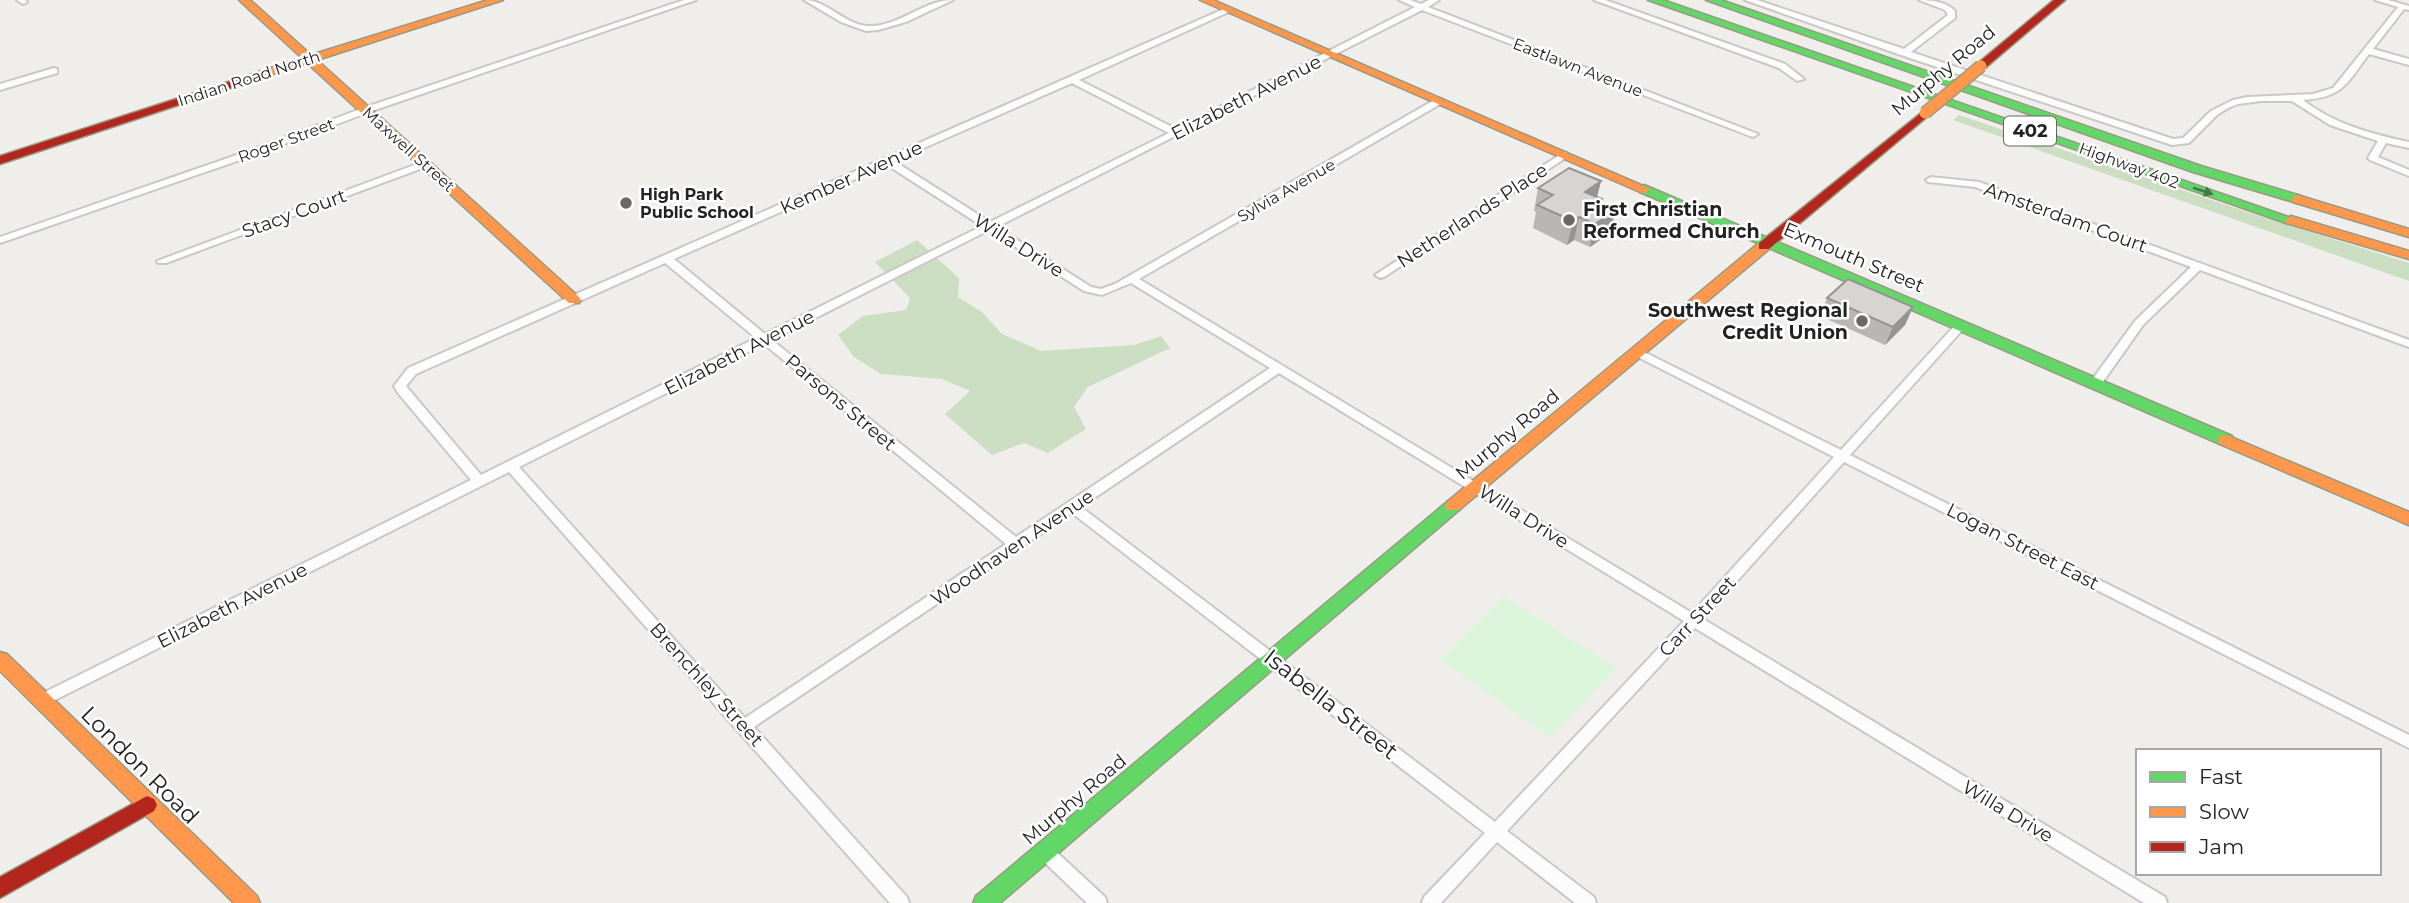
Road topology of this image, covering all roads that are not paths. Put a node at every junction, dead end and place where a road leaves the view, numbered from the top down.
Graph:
1 (244, 0) edge
2 (473, 0) edge
3 (498, 0) edge
4 (692, 0) edge
5 (808, 0) edge
6 (948, 0) edge
7 (1205, 0) edge
8 (1403, 0) edge
9 (1435, 0) edge
10 (1598, 0) edge
11 (1640, 0) edge
12 (1653, 0) edge
13 (1684, 0) edge
14 (1711, 0) edge
15 (1749, 0) edge
16 (1923, 0) edge
17 (2060, 0) edge
18 (2379, 0) edge
19 (1421, 7) junction
20 (2405, 8) edge
21 (1229, 10) junction
22 (2369, 51) junction
23 (1904, 53) junction
24 (305, 55) junction
25 (1329, 55) junction
26 (2409, 62) edge
27 (1849, 69) junction
28 (54, 71) dead end
29 (1071, 79) junction
30 (1800, 79) dead end
31 (0, 87) edge
32 (2294, 98) junction
33 (1439, 101) junction
34 (366, 110) junction
35 (1176, 133) junction
36 (1753, 134) dead end
37 (2384, 139) junction
38 (2409, 145) edge
39 (0, 151) edge
40 (1564, 155) junction
41 (0, 160) edge
42 (887, 161) junction
43 (425, 164) junction
44 (2409, 173) edge
45 (1931, 180) dead end
46 (990, 227) junction
47 (2409, 236) edge
48 (0, 240) edge
49 (1769, 243) junction
50 (2409, 255) edge
51 (667, 259) junction
52 (162, 261) dead end
53 (2198, 266) junction
54 (1380, 275) dead end
55 (1132, 279) junction
56 (573, 300) junction
57 (1961, 326) junction
58 (763, 340) junction
59 (2409, 344) edge
60 (1636, 352) junction
61 (1280, 368) junction
62 (2096, 383) junction
63 (1843, 455) junction
64 (511, 466) junction
65 (480, 481) junction
66 (1477, 487) junction
67 (1073, 507) junction
68 (2409, 519) edge
69 (1015, 544) junction
70 (1693, 620) junction
71 (0, 659) edge
72 (1273, 660) junction
73 (42, 700) junction
74 (744, 726) junction
75 (2409, 742) edge
76 (146, 806) junction
77 (1496, 832) junction
78 (1044, 851) junction
79 (0, 888) edge
80 (249, 903) edge
81 (901, 903) edge
82 (984, 903) edge
83 (1099, 903) edge
84 (1430, 903) edge
85 (1588, 903) edge
86 (2159, 903) edge

1 - 24 main road, Maxwell Street
2 - 24 main road, Indian Road North
3 - 24 main road, Indian Road North
4 - 34 street, Roger Street
5 - 6 street
7 - 21 main road, Exmouth Street
8 - 19 street, Eastlawn Avenue
9 - 19 street, Elizabeth Avenue
10 - 30 street
11 - 27 main road
12 - 27 main road, Highway 402 / 402
13 - 47 main road, Highway 402 / 402
14 - 47 main road
15 - 23 street
16 - 23 street
17 - 49 main road, Murphy Road, bridge
18 - 20 street
19 - 25 street, Elizabeth Avenue
19 - 36 street, Eastlawn Avenue
20 - 22 street
21 - 25 main road, Exmouth Street
21 - 29 street, Kember Avenue
22 - 26 street
22 - 32 street
23 - 32 street
24 - 34 main road, Maxwell Street
24 - 39 main road, Indian Road North
24 - 41 main road, Indian Road North
25 - 33 main road, Exmouth Street
25 - 35 street, Elizabeth Avenue
27 -> 50 main road, Highway 402 / 402
28 - 31 street
29 - 35 street
29 - 42 street, Kember Avenue
32 - 37 street
33 - 40 main road, Exmouth Street
33 - 55 street, Sylvia Avenue
34 - 43 main road, Maxwell Street
34 - 48 street, Roger Street
35 - 46 street, Elizabeth Avenue
37 - 38 street
37 - 44 street
40 - 49 main road, Exmouth Street
40 - 54 street, Netherlands Place
42 - 46 street, Willa Drive
42 - 51 street, Kember Avenue
43 - 52 street, Stacy Court
43 - 56 main road, Maxwell Street
45 - 53 street, Amsterdam Court
46 - 55 street, Willa Drive
46 - 58 street, Elizabeth Avenue
49 - 57 main road, Exmouth Street
49 - 60 main road, Murphy Road
51 - 56 street, Kember Avenue
51 - 58 street, Parsons Street
53 - 59 street, Amsterdam Court
53 - 62 street
55 - 61 street, Willa Drive
56 - 65 street, Kember Avenue
57 - 62 main road, Exmouth Street
57 - 63 street, Carr Street
58 - 64 street, Elizabeth Avenue
58 - 69 street, Parsons Street
60 - 63 street, Logan Street East
60 - 66 main road, Murphy Road
61 - 66 street, Willa Drive
61 - 67 street, Woodhaven Avenue
62 - 68 main road, Exmouth Street
63 - 70 street, Carr Street
63 - 75 street, Logan Street East
64 - 65 street, Elizabeth Avenue
64 - 74 street, Brenchley Street
65 - 73 street, Elizabeth Avenue
66 - 70 street, Willa Drive
66 - 72 main road, Murphy Road
67 - 69 street, Woodhaven Avenue
67 - 72 street, Isabella Street
69 - 74 street, Woodhaven Avenue
70 - 77 street, Carr Street
70 - 86 street, Willa Drive
71 - 73 main road, London Road
72 - 77 street, Isabella Street
72 - 78 main road, Murphy Road
73 - 76 main road, London Road
74 - 81 street, Brenchley Street
76 - 79 main road
76 - 80 main road, London Road
77 - 84 street, Carr Street
77 - 85 street, Isabella Street
78 - 82 main road, Murphy Road
78 - 83 street

